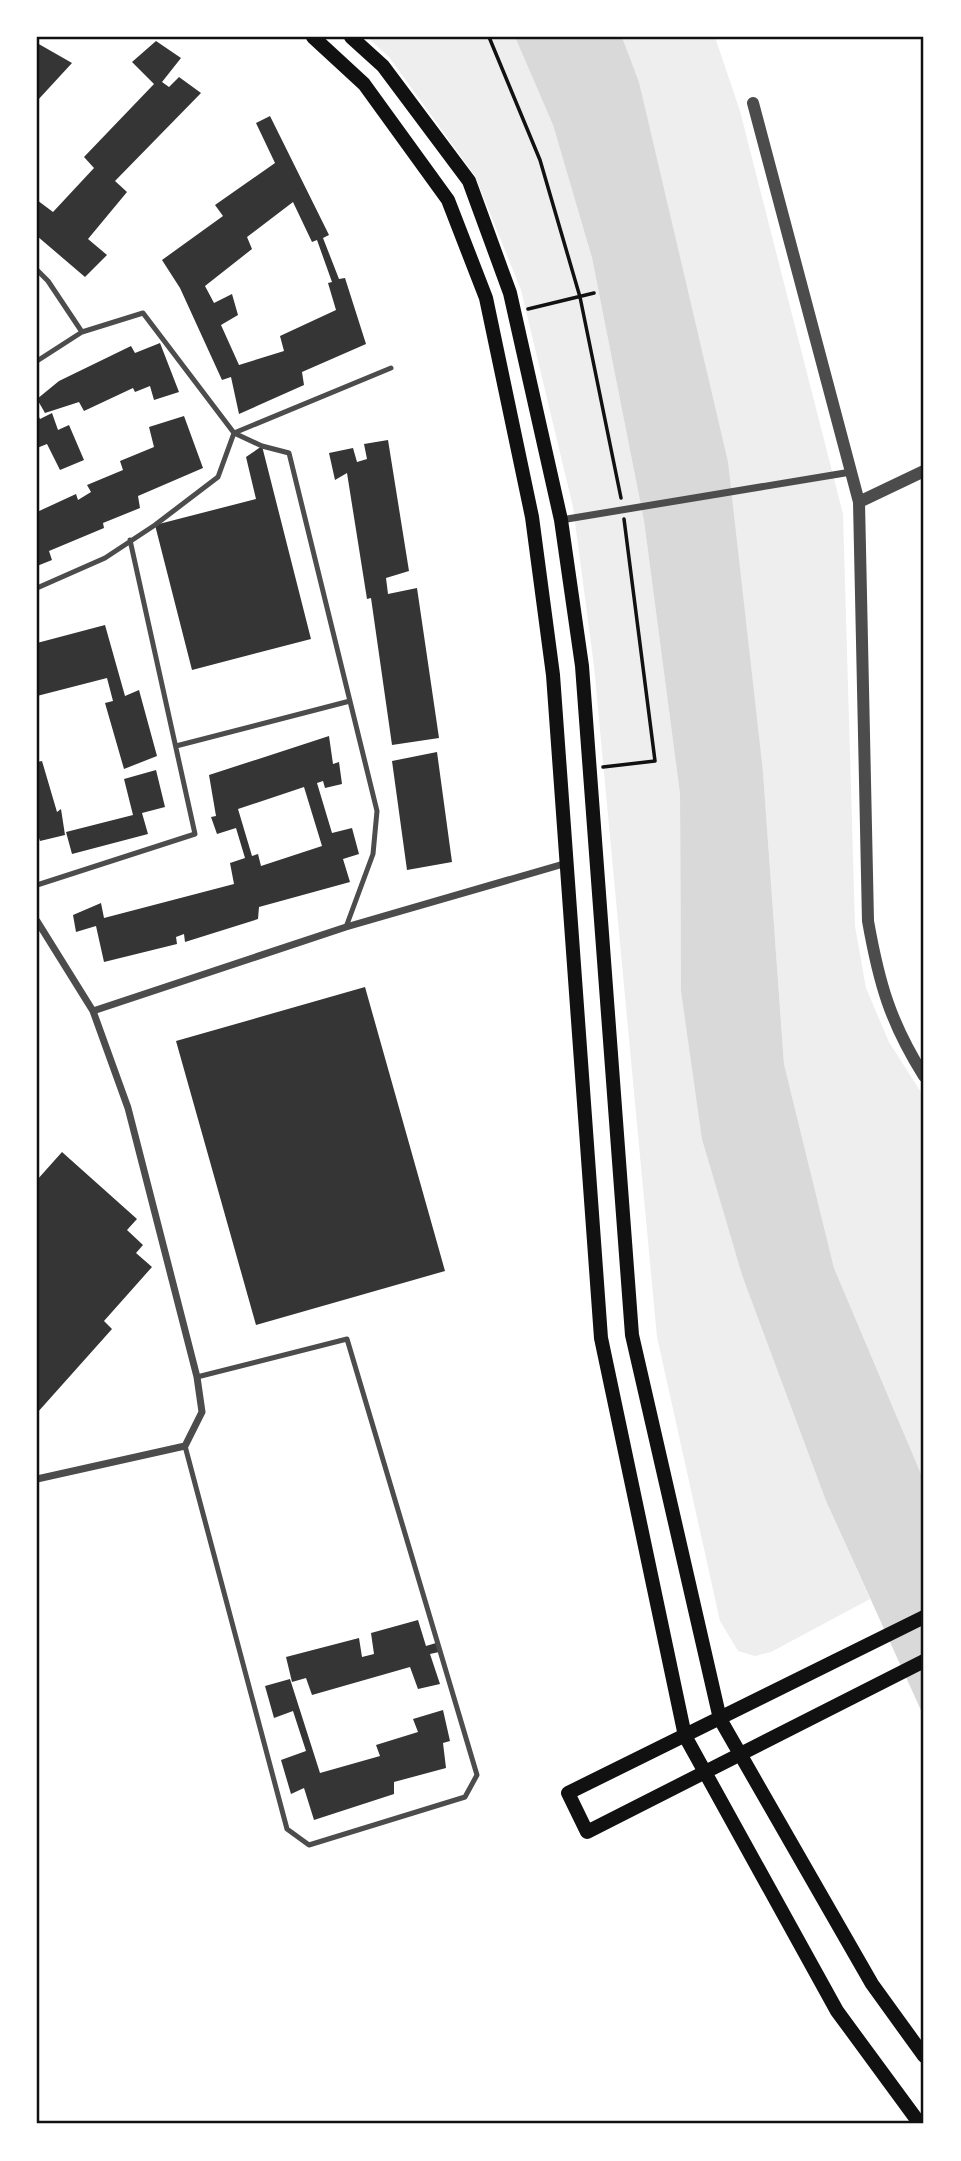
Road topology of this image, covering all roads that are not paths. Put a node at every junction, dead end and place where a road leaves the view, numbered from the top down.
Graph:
1 (313, 37) edge
2 (351, 37) edge
3 (753, 103) dead end
4 (37, 270) edge
5 (82, 332) junction
6 (37, 362) edge
7 (391, 368) dead end
8 (234, 433) junction
9 (924, 471) edge
10 (851, 472) junction
11 (859, 502) junction
12 (561, 520) junction
13 (131, 540) junction
14 (37, 588) edge
15 (350, 701) junction
16 (176, 747) junction
17 (567, 863) junction
18 (37, 885) edge
19 (37, 920) edge
20 (346, 927) junction
21 (93, 1011) junction
22 (924, 1076) edge
23 (197, 1377) junction
24 (185, 1446) junction
25 (37, 1479) edge
26 (924, 1617) edge
27 (924, 1661) edge
28 (720, 1719) junction
29 (685, 1737) junction
30 (740, 1754) junction
31 (705, 1772) junction
32 (924, 2056) edge
33 (920, 2124) edge

1 - 17 main road
2 - 12 main road
3 - 10 street
4 - 5 lane
5 - 6 lane
5 - 8 lane
7 - 8 lane
8 - 13 lane
8 - 15 lane
9 - 11 street
10 - 11 street
10 - 12 street
11 - 22 street
12 - 28 main road
13 - 14 lane
13 - 16 lane
15 - 16 lane
15 - 20 lane
16 - 18 lane
17 - 20 street
17 - 29 main road
19 - 21 street
20 - 21 street
21 - 23 street
23 - 24 street
23 - 24 lane
24 - 25 street
26 - 28 main road
27 - 30 main road
28 - 29 main road
28 - 30 main road
29 - 31 main road
29 - 31 main road
30 - 31 main road
30 - 32 main road
31 - 33 main road

